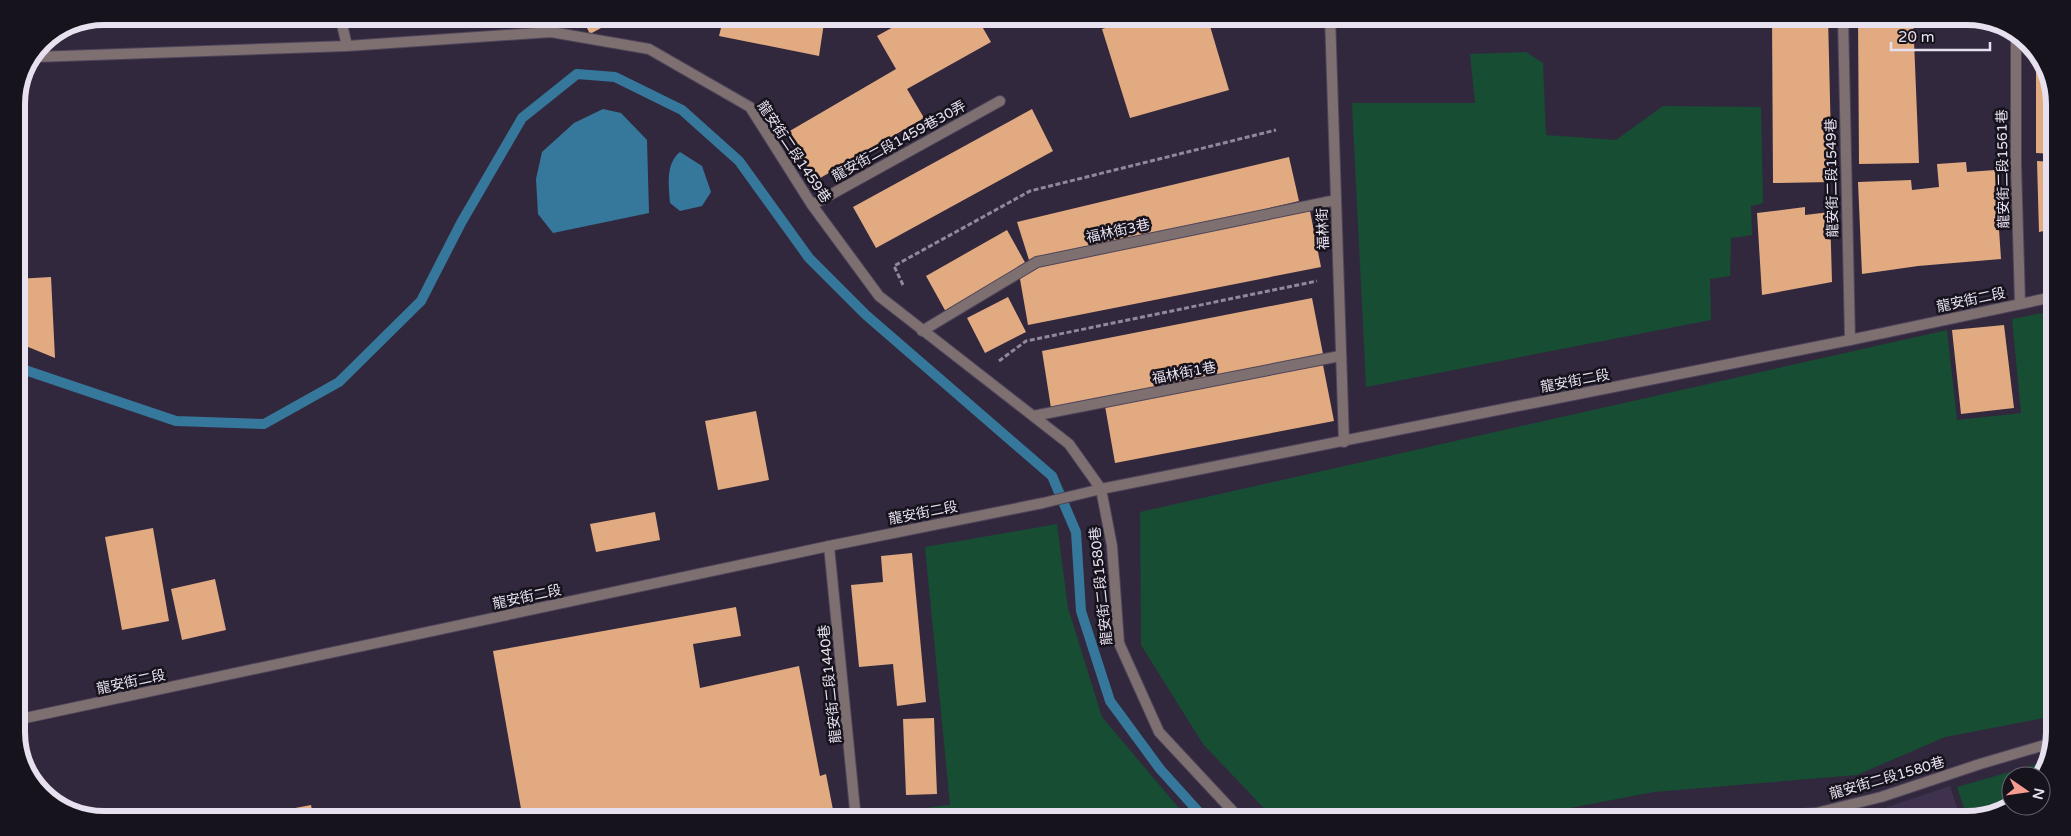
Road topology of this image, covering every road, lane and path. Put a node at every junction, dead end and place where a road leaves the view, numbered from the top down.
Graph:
1 (342, 25) edge
2 (551, 25) edge
3 (1330, 25) edge
4 (1843, 25) edge
5 (552, 32) junction
6 (2016, 42) edge
7 (347, 46) junction
8 (41, 57) edge
9 (1000, 101) dead end
10 (1276, 130) dead end
11 (1336, 200) junction
12 (812, 205) junction
13 (1318, 281) dead end
14 (905, 291) dead end
15 (2046, 298) edge
16 (2020, 303) junction
17 (922, 330) junction
18 (1850, 340) junction
19 (1006, 354) dead end
20 (1340, 356) junction
21 (1033, 416) junction
22 (1344, 442) junction
23 (1101, 489) junction
24 (829, 546) junction
25 (25, 718) edge
26 (2044, 745) edge
27 (855, 811) edge
28 (1233, 811) edge
29 (1824, 811) edge

1 - 7 street
2 - 5 street
3 - 11 street, 福林街
4 - 18 street, 龍安街二段1549巷
5 - 7 street, 龍安街二段1459巷
5 - 12 street, 龍安街二段1459巷
6 - 16 street, 龍安街二段1561巷
7 - 8 street, 龍安街二段1459巷
9 - 12 street, 龍安街二段1459巷30弄
10 - 14 path
11 - 17 street, 福林街3巷
11 - 20 street, 福林街
12 - 17 street, 龍安街二段1459巷
13 - 19 path
15 - 16 street, 龍安街二段
16 - 18 street, 龍安街二段
17 - 21 street, 龍安街二段1459巷
18 - 22 street, 龍安街二段
20 - 21 street, 福林街1巷
20 - 22 street, 福林街
21 - 23 street, 龍安街二段1459巷
22 - 23 street, 龍安街二段
23 - 24 street, 龍安街二段
23 - 28 street, 龍安街二段1580巷
24 - 25 street, 龍安街二段
24 - 27 street, 龍安街二段1440巷
26 - 29 street, 龍安街二段1580巷

